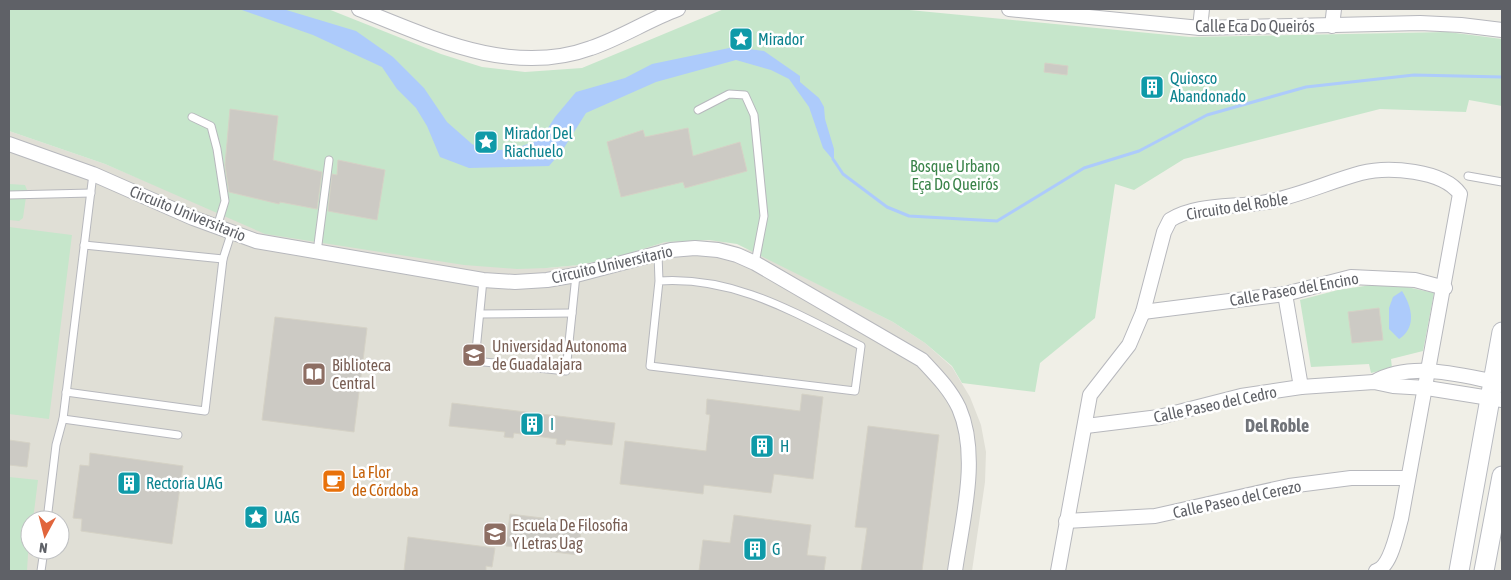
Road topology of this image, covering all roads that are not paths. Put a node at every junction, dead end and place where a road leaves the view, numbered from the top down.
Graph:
1 (360, 9) edge
2 (678, 9) edge
3 (1009, 9) edge
4 (1202, 9) edge
5 (1334, 9) edge
6 (1332, 26) junction
7 (1200, 28) junction
8 (1502, 30) edge
9 (698, 110) dead end
10 (192, 117) dead end
11 (9, 144) edge
12 (329, 160) dead end
13 (93, 174) junction
14 (1468, 176) dead end
15 (1502, 182) edge
16 (91, 193) junction
17 (9, 195) edge
18 (217, 228) junction
19 (231, 234) junction
20 (84, 245) junction
21 (317, 252) junction
22 (658, 254) junction
23 (223, 259) junction
24 (755, 263) junction
25 (576, 275) junction
26 (483, 280) junction
27 (659, 281) junction
28 (1444, 288) junction
29 (1285, 294) junction
30 (1143, 312) junction
31 (572, 313) junction
32 (480, 314) junction
33 (868, 327) junction
34 (1502, 332) edge
35 (861, 346) junction
36 (1427, 370) junction
37 (1374, 382) junction
38 (1301, 388) junction
39 (1425, 388) junction
40 (1497, 391) edge
41 (66, 392) junction
42 (63, 419) junction
43 (1086, 426) junction
44 (178, 435) dead end
45 (1502, 476) edge
46 (1407, 478) junction
47 (48, 510) edge
48 (1066, 521) junction
49 (955, 571) edge
50 (1058, 571) edge
51 (1376, 571) edge
52 (1459, 571) edge
53 (1484, 571) edge

1 - 2 street
3 - 7 street, Calle Eca Do Queirós
4 - 7 street
5 - 6 street
6 - 7 street, Calle Eca Do Queirós
6 - 8 street, Calle Eca Do Queirós
9 - 24 lane
10 - 18 lane
11 - 13 street, Circuito Universitario
12 - 21 lane
13 - 16 lane
13 - 18 street, Circuito Universitario
14 - 15 lane
16 - 17 lane
16 - 20 lane
18 - 19 street, Circuito Universitario
19 - 21 street, Circuito Universitario
19 - 23 lane
20 - 23 lane
20 - 41 lane
21 - 26 street, Circuito Universitario
22 - 24 street, Circuito Universitario
22 - 25 street, Circuito Universitario
22 - 27 lane
23 - 41 lane
24 - 33 street, Circuito Universitario
25 - 26 street, Circuito Universitario
25 - 31 lane
26 - 32 lane
27 - 35 lane
27 - 35 lane
28 - 29 street, Calle Paseo del Encino
28 - 30 street, Circuito del Roble
28 - 36 street, Circuito del Roble
29 - 30 street, Calle Paseo del Encino
29 - 38 street
30 - 43 street, Circuito del Roble
31 - 32 lane
31 - 32 lane
33 - 35 lane
33 - 49 street, Circuito Universitario
34 - 40 main road
36 - 37 street, Calle Paseo del Cedro
36 - 39 street, Circuito del Roble
36 - 40 street
37 - 38 street, Calle Paseo del Cedro
37 - 39 street, Calle Paseo del Cedro
38 - 43 street, Calle Paseo del Cedro
39 - 40 street
39 - 46 street, Circuito del Roble
40 - 52 main road
41 - 42 lane
42 - 44 lane
42 - 47 lane
43 - 48 street, Circuito del Roble
45 - 53 main road
46 - 48 street, Calle Paseo del Cerezo
46 - 51 street, Circuito del Roble
48 - 50 street, Circuito del Roble

